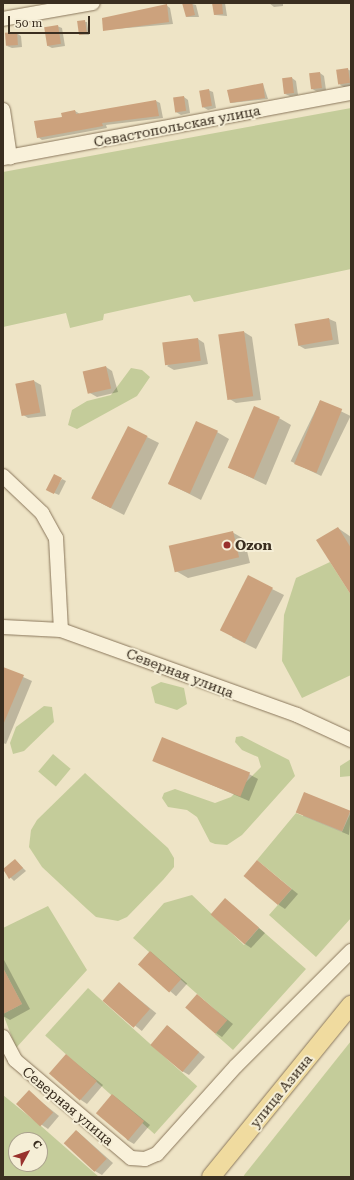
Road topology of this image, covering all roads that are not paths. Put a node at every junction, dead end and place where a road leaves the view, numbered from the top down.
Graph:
1 (93, 3) edge
2 (73, 5) edge
3 (3, 19) edge
4 (351, 93) edge
5 (3, 110) edge
6 (6, 158) edge
7 (3, 476) edge
8 (3, 627) edge
9 (61, 630) junction
10 (351, 740) edge
11 (351, 951) edge
12 (351, 1005) edge
13 (3, 1037) edge
14 (211, 1177) edge

1 - 2 street
2 - 3 street
4 - 6 street, Севастопольская улица
5 - 6 street
7 - 9 street
8 - 9 street, Северная улица
9 - 10 street, Северная улица
11 - 13 street, Северная улица
12 - 14 main road, улица Азина

